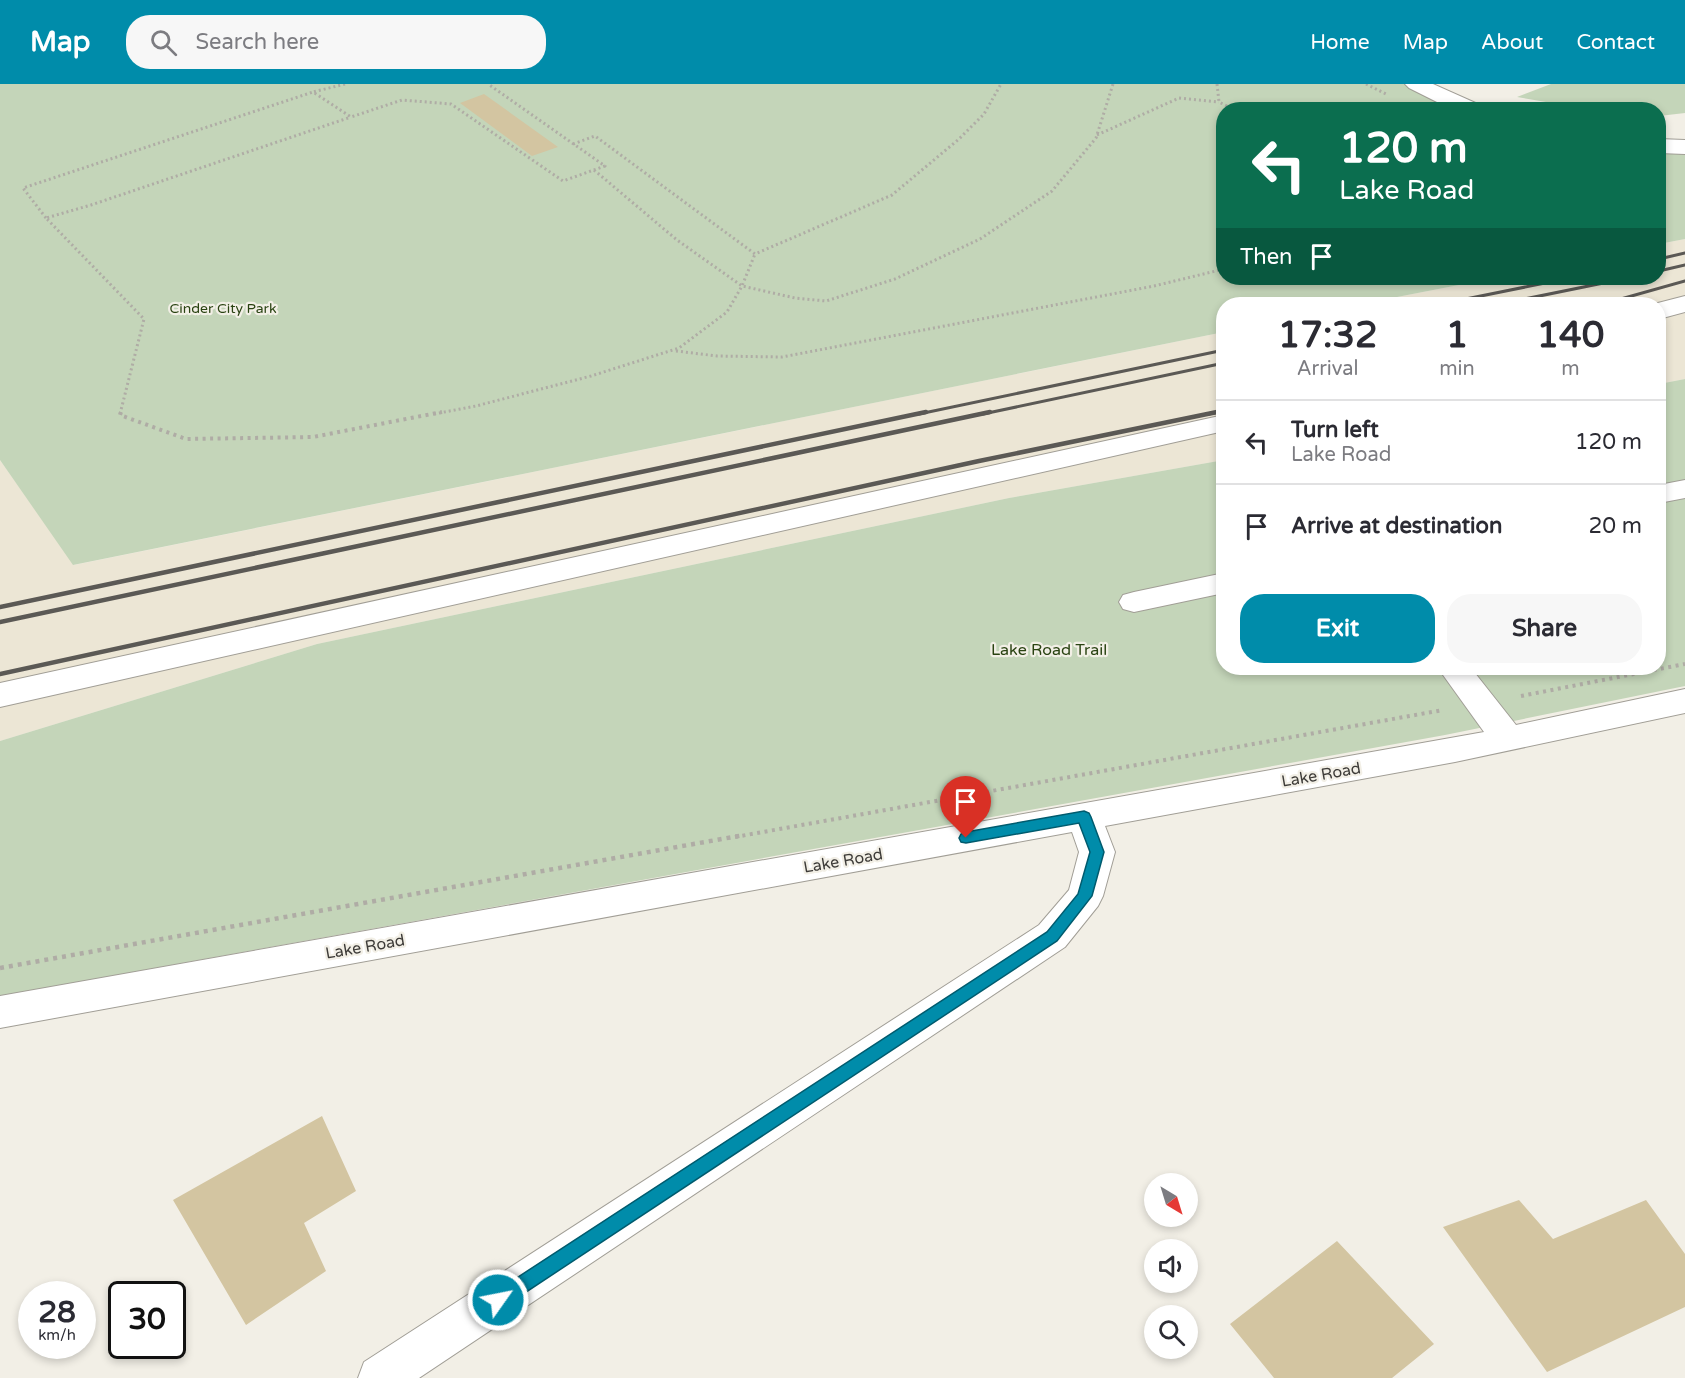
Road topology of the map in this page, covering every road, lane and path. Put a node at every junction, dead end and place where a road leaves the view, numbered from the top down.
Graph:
1 (345, 84) edge
2 (488, 84) edge
3 (1001, 84) edge
4 (1113, 84) edge
5 (1119, 84) edge
6 (1217, 84) edge
7 (1416, 84) edge
8 (313, 92) junction
9 (1219, 102) joint
10 (1455, 102) edge
11 (351, 117) junction
12 (1097, 135) junction
13 (573, 144) junction
14 (1666, 146) edge
15 (1685, 147) edge
16 (594, 170) junction
17 (46, 218) junction
18 (755, 254) junction
19 (1216, 271) edge
20 (742, 286) junction
21 (1685, 304) edge
22 (1666, 309) edge
23 (672, 351) junction
24 (1216, 425) edge
25 (1685, 489) edge
26 (1666, 493) edge
27 (1216, 585) edge
28 (1134, 602) dead end
29 (1685, 664) edge
30 (1666, 668) edge
31 (1459, 675) edge
32 (1627, 675) edge
33 (0, 695) edge
34 (1685, 701) edge
35 (1479, 703) junction
36 (1508, 739) junction
37 (1084, 817) junction
38 (0, 968) edge
39 (0, 1012) edge
40 (380, 1378) edge

1 - 8 path
2 - 13 path
3 - 18 path
4 - 5 path
4 - 12 path
6 - 9 path
7 - 10 street
8 - 11 path
8 - 17 path
9 - 12 path
11 - 16 path
11 - 17 path
12 - 20 path
13 - 16 path
13 - 18 path
14 - 15 street
16 - 20 path
17 - 23 path
18 - 20 path
19 - 23 path
20 - 23 path
21 - 22 street
24 - 33 street
25 - 26 street
27 - 28 street
29 - 30 path
31 - 35 street
32 - 35 path
34 - 36 street, Lake Road
35 - 36 street
35 - 38 path
36 - 37 street, Lake Road
37 - 39 street, Lake Road
37 - 40 street

